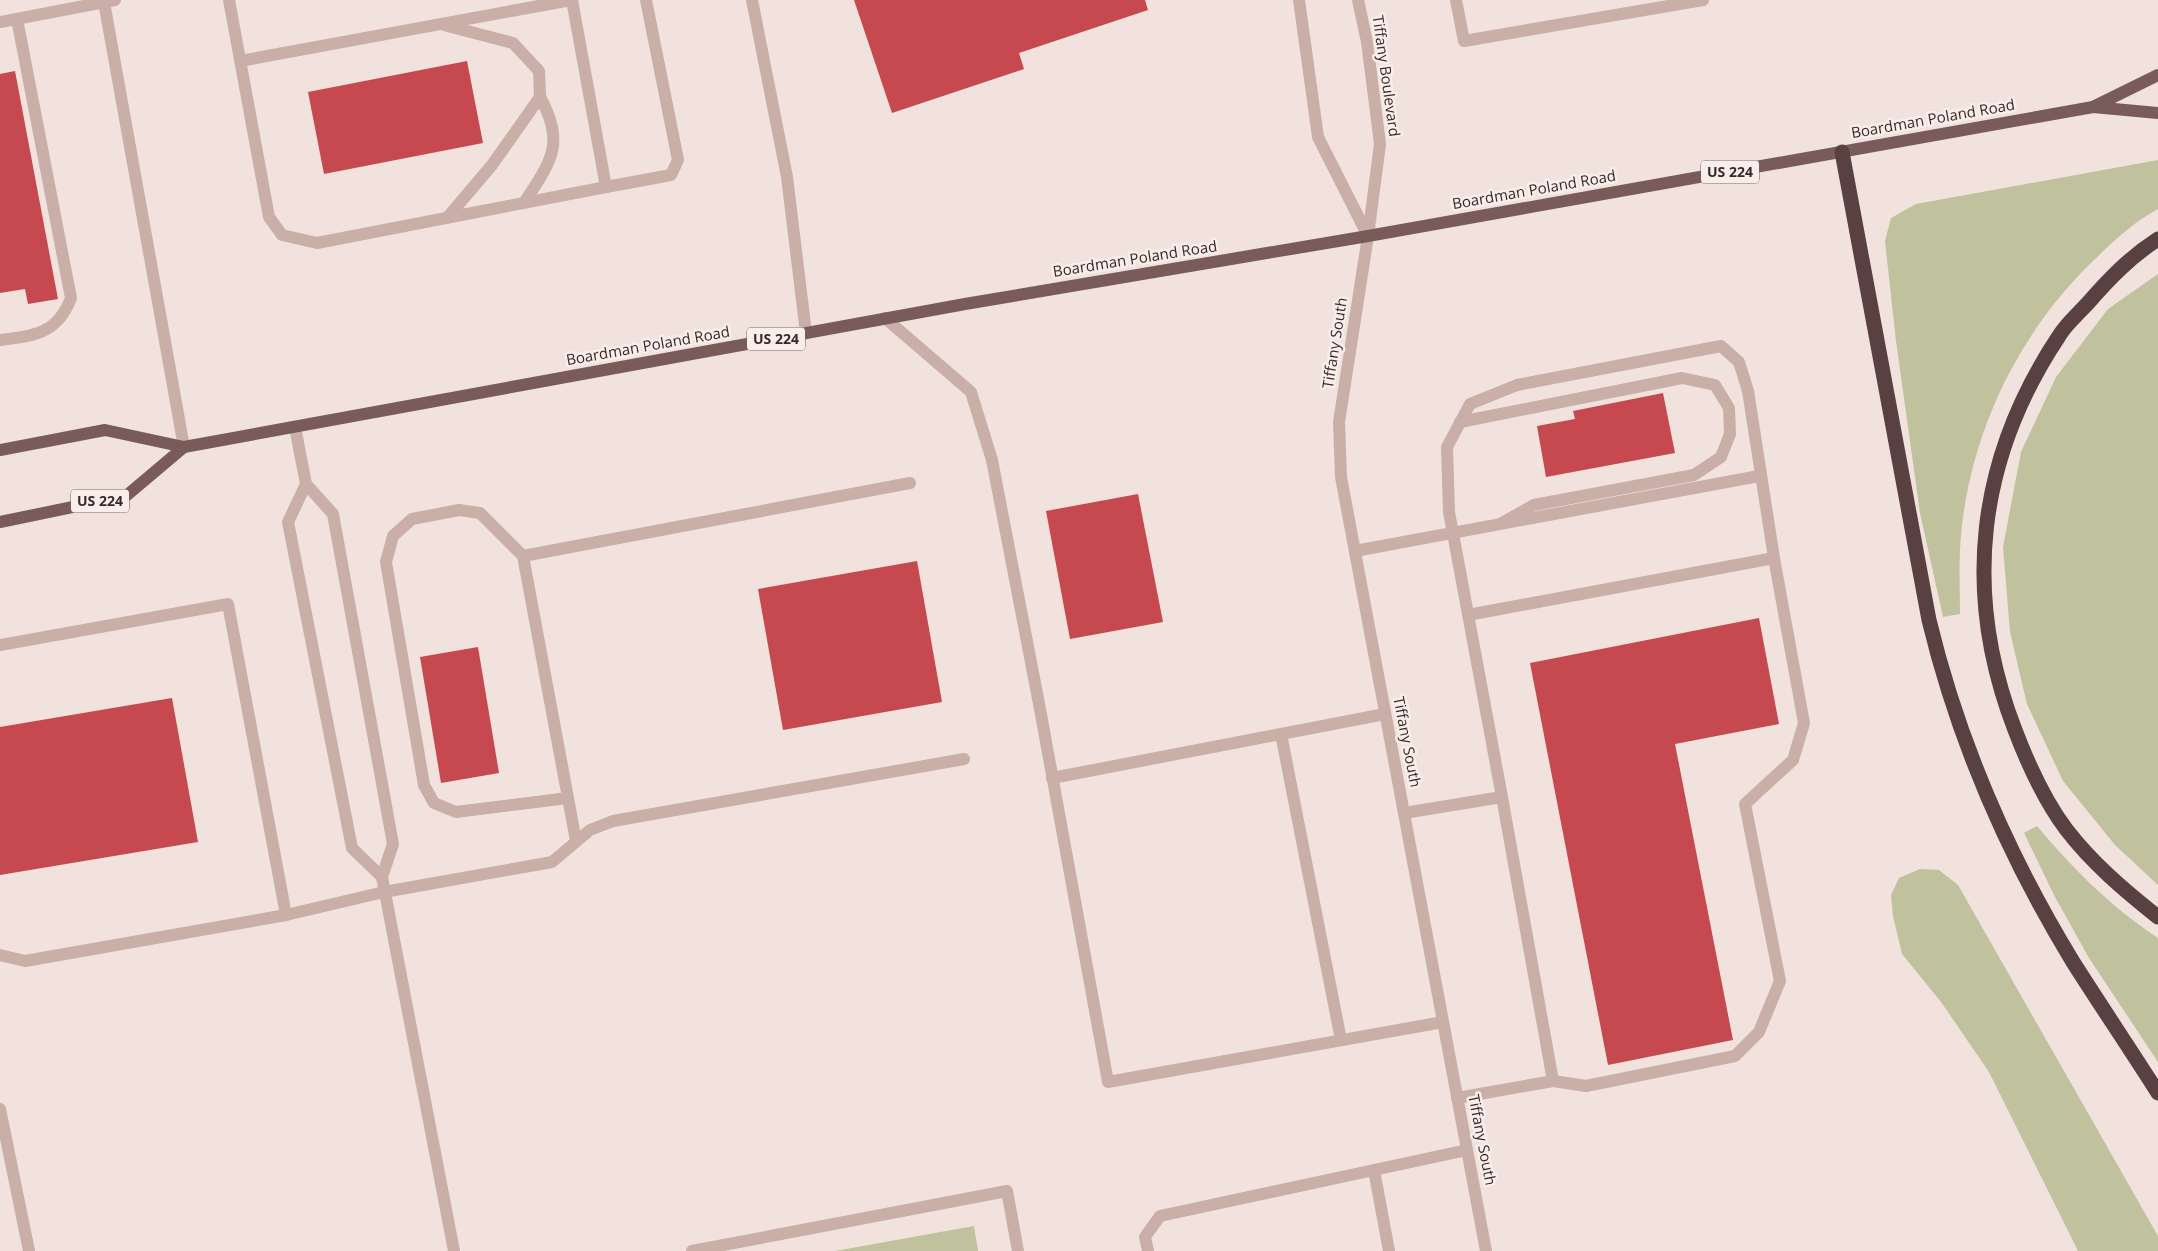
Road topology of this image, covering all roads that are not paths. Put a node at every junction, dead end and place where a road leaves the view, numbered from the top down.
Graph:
1 (229, 0) edge
2 (571, 0) edge
3 (646, 0) edge
4 (752, 0) edge
5 (1299, 0) edge
6 (1358, 0) edge
7 (1456, 0) edge
8 (109, 1) edge
9 (1695, 1) edge
10 (18, 19) junction
11 (0, 22) edge
12 (440, 24) junction
13 (240, 61) junction
14 (2158, 75) edge
15 (540, 97) junction
16 (2093, 107) junction
17 (2158, 113) edge
18 (1842, 152) junction
19 (606, 187) junction
20 (524, 203) junction
21 (447, 218) junction
22 (1368, 236) junction
23 (2158, 239) edge
24 (885, 318) junction
25 (0, 332) edge
26 (806, 333) junction
27 (24, 336) junction
28 (0, 340) edge
29 (1460, 422) junction
30 (295, 427) junction
31 (184, 447) junction
32 (0, 450) edge
33 (1759, 476) junction
34 (910, 483) dead end
35 (306, 484) junction
36 (0, 522) edge
37 (1500, 524) junction
38 (1453, 533) junction
39 (1355, 551) junction
40 (523, 556) junction
41 (1774, 558) junction
42 (1468, 615) junction
43 (0, 645) edge
44 (1385, 714) junction
45 (1281, 734) junction
46 (964, 759) dead end
47 (1052, 778) junction
48 (568, 798) junction
49 (1502, 798) junction
50 (1404, 813) junction
51 (576, 841) junction
52 (382, 877) junction
53 (384, 892) junction
54 (286, 915) junction
55 (2158, 918) edge
56 (0, 955) edge
57 (1443, 1022) junction
58 (1341, 1040) junction
59 (1553, 1081) junction
60 (2158, 1092) edge
61 (1458, 1098) junction
62 (0, 1109) edge
63 (1467, 1150) junction
64 (1374, 1170) junction
65 (29, 1251) edge
66 (454, 1251) edge
67 (692, 1251) edge
68 (1018, 1251) edge
69 (1148, 1251) edge
70 (1389, 1251) edge
71 (1486, 1251) edge

1 - 13 street
2 - 12 street
2 - 19 street
3 - 19 street
4 - 26 street
5 - 22 street
6 - 22 street, Tiffany Boulevard
7 - 9 street
8 - 10 street
8 - 31 street
10 - 11 street
10 - 27 street
12 - 13 street
12 - 15 street
13 - 21 street
14 - 16 main road, Boardman Poland Road / US 224
15 - 20 street
15 - 21 street
16 - 17 main road, Boardman Poland Road / US 224
16 - 18 main road, Boardman Poland Road / US 224
18 - 22 main road, Boardman Poland Road / US 224
18 - 60 highway
19 - 20 street
20 - 21 street
22 - 24 main road, Boardman Poland Road / US 224
22 - 39 street, Tiffany South
23 - 55 highway
24 - 26 main road, Boardman Poland Road / US 224
24 - 47 street
25 - 27 street
26 - 30 main road, Boardman Poland Road / US 224
27 - 28 street
29 - 33 street
29 - 37 street
29 - 38 street
30 - 31 main road, Boardman Poland Road / US 224
30 - 35 street
31 - 32 main road, Boardman Poland Road / US 224
31 - 36 main road, Boardman Poland Road / US 224
33 - 37 street
33 - 41 street
34 - 40 street
35 - 52 street
35 - 52 street
37 - 38 street
38 - 39 street
38 - 42 street
39 - 44 street, Tiffany South
40 - 48 street
40 - 48 street
41 - 42 street
41 - 59 street
42 - 49 street
43 - 54 street
44 - 45 street
44 - 50 street, Tiffany South
45 - 47 street
45 - 58 street
46 - 51 street
47 - 58 street
48 - 51 street
49 - 50 street
49 - 59 street
50 - 57 street, Tiffany South
51 - 53 street
52 - 53 street
53 - 54 street
53 - 66 street
54 - 56 street
57 - 58 street
57 - 61 street, Tiffany South
59 - 61 street
61 - 63 street, Tiffany South
62 - 65 street
63 - 64 street
63 - 71 street, Tiffany South
64 - 69 street
64 - 70 street
67 - 68 street

